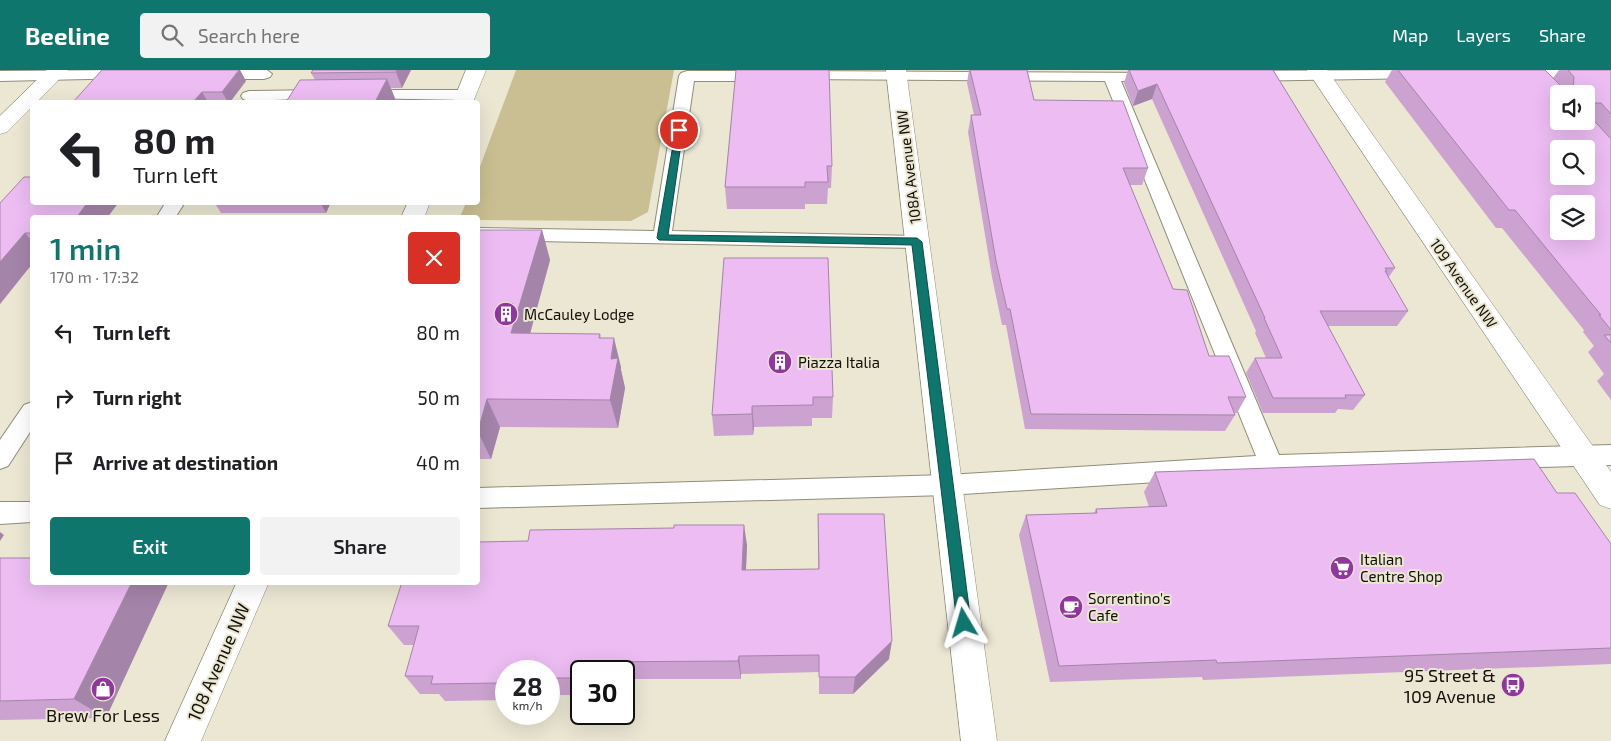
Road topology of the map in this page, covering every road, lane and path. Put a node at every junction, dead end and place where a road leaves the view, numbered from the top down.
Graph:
1 (476, 70) edge
2 (55, 73) edge
3 (896, 73) edge
4 (1319, 73) edge
5 (197, 74) edge
6 (1504, 74) edge
7 (1533, 74) junction
8 (1611, 74) edge
9 (139, 75) edge
10 (1437, 75) edge
11 (0, 76) edge
12 (1112, 76) junction
13 (1169, 76) edge
14 (1236, 76) edge
15 (1546, 88) edge
16 (465, 98) edge
17 (247, 99) edge
18 (0, 128) edge
19 (480, 234) edge
20 (662, 238) junction
21 (917, 242) junction
22 (30, 414) edge
23 (1583, 455) junction
24 (1611, 455) edge
25 (0, 459) edge
26 (1272, 465) junction
27 (947, 485) junction
28 (1611, 496) edge
29 (480, 498) edge
30 (30, 512) edge
31 (0, 513) edge
32 (252, 585) edge
33 (183, 741) edge
34 (979, 741) edge

1 - 16 street
2 - 9 lane
2 - 11 lane
2 - 18 street
3 - 12 lane
3 - 20 lane
3 - 21 street, 108A Avenue NW
4 - 10 lane
4 - 14 lane
4 - 23 street, 109 Avenue NW
5 - 17 lane
6 - 7 lane
7 - 8 lane
7 - 15 lane
12 - 13 lane
12 - 26 lane
16 - 17 lane
19 - 20 lane
20 - 21 lane
21 - 27 street, 108A Avenue NW
22 - 25 lane
23 - 24 lane
23 - 26 lane
23 - 28 street, 109 Avenue NW
26 - 27 lane
27 - 29 lane
27 - 34 street, 108A Avenue NW
30 - 31 lane
32 - 33 street, 108 Avenue NW

